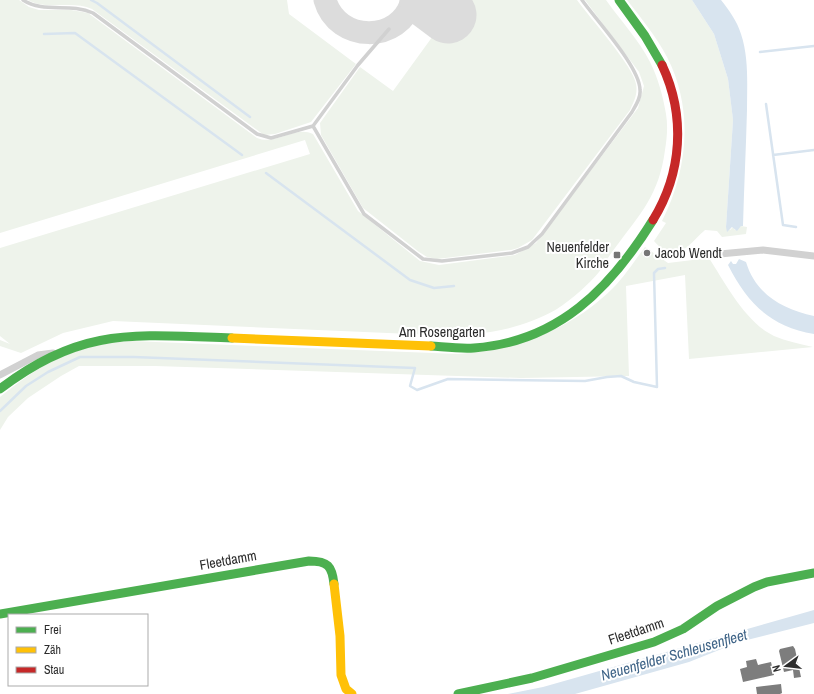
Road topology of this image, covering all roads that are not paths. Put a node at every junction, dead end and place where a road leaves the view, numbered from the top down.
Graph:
1 (23, 0) edge
2 (582, 0) edge
3 (619, 0) edge
4 (389, 29) dead end
5 (313, 126) junction
6 (709, 255) dead end
7 (814, 256) edge
8 (53, 353) junction
9 (0, 375) edge
10 (0, 389) edge
11 (814, 572) edge
12 (0, 614) edge
13 (352, 694) edge
14 (458, 694) edge

1 - 5 lane
2 - 5 lane
3 - 8 main road, Am Rosengarten
4 - 5 lane
6 - 7 street
8 - 9 street
8 - 10 main road, Am Rosengarten
11 - 14 main road, Fleetdamm
12 - 13 main road, Fleetdamm

